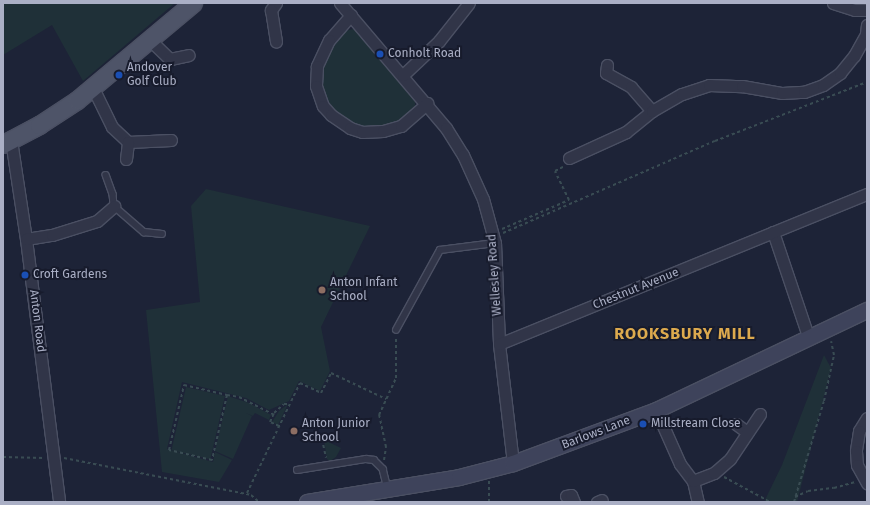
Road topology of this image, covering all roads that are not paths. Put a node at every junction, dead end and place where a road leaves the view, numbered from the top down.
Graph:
1 (193, 3) edge
2 (276, 3) edge
3 (340, 3) edge
4 (469, 3) edge
5 (833, 3) edge
6 (867, 10) edge
7 (351, 15) junction
8 (867, 26) edge
9 (150, 40) junction
10 (276, 42) dead end
11 (189, 55) dead end
12 (606, 64) dead end
13 (403, 75) junction
14 (93, 88) junction
15 (427, 103) junction
16 (652, 111) junction
17 (584, 138) dead end
18 (171, 140) dead end
19 (7, 142) edge
20 (128, 142) junction
21 (588, 148) junction
22 (569, 158) road end
23 (126, 159) dead end
24 (106, 175) dead end
25 (867, 194) edge
26 (114, 206) junction
27 (772, 232) junction
28 (162, 234) dead end
29 (494, 237) junction
30 (26, 239) junction
31 (867, 310) edge
32 (396, 330) road end
33 (808, 336) junction
34 (499, 344) junction
35 (656, 410) junction
36 (760, 414) dead end
37 (867, 418) edge
38 (736, 424) dead end
39 (747, 432) junction
40 (513, 464) junction
41 (297, 470) dead end
42 (693, 481) junction
43 (865, 481) edge
44 (388, 489) junction
45 (59, 502) edge
46 (307, 502) edge
47 (698, 502) edge

1 - 9 main road
2 - 10 street
3 - 7 street, Wellesley Road
4 - 13 street
5 - 6 street
7 - 13 street, Wellesley Road
7 - 15 street
8 - 16 street
9 - 11 street
9 - 14 main road
12 - 16 street
13 - 15 street, Wellesley Road
14 - 19 main road
14 - 20 street
15 - 29 street, Wellesley Road
16 - 21 street
17 - 21 street
18 - 20 street
19 - 30 street, Anton Road
20 - 23 street
21 - 22 street
24 - 26 lane
25 - 27 street, Chestnut Avenue
26 - 28 lane
26 - 30 street
27 - 33 street
27 - 34 street, Chestnut Avenue
29 - 32 lane
29 - 34 street, Wellesley Road
30 - 45 street, Anton Road
31 - 33 street, Barlows Lane
33 - 35 street, Barlows Lane
34 - 40 street, Wellesley Road
35 - 40 street, Barlows Lane
35 - 42 street
36 - 39 street
37 - 43 street
38 - 39 street
39 - 42 street
40 - 44 street, Barlows Lane
41 - 44 lane
42 - 47 street
44 - 46 street, Barlows Lane

